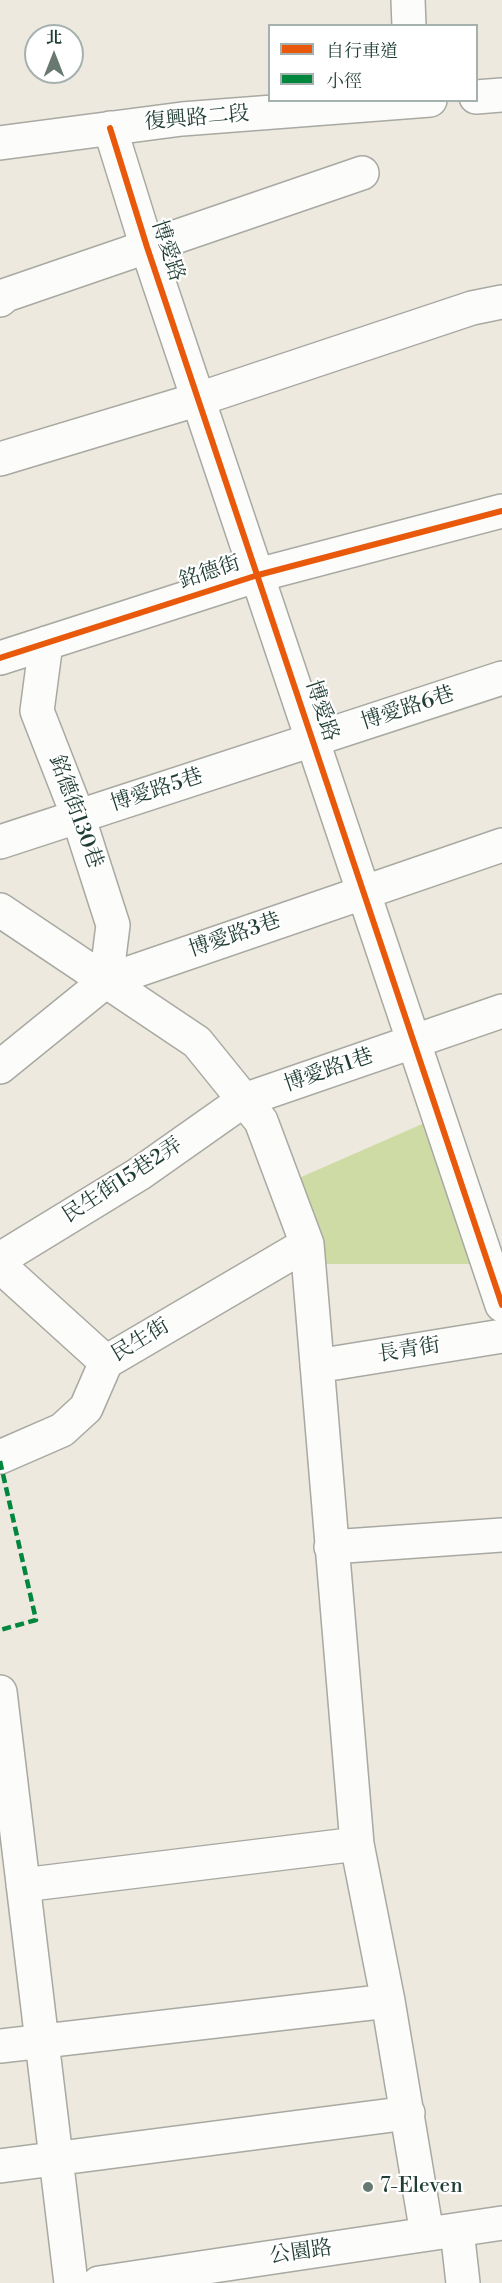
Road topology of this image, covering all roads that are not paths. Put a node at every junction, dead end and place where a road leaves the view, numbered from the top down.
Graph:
1 (408, 0) edge
2 (409, 24) edge
3 (502, 95) edge
4 (478, 97) edge
5 (405, 102) edge
6 (110, 128) junction
7 (0, 143) edge
8 (362, 173) dead end
9 (147, 247) junction
10 (0, 300) edge
11 (502, 302) edge
12 (199, 399) junction
13 (0, 459) edge
14 (502, 511) edge
15 (258, 575) junction
16 (46, 643) junction
17 (0, 658) edge
18 (502, 678) edge
19 (313, 740) junction
20 (78, 816) junction
21 (0, 842) edge
22 (502, 845) edge
23 (363, 891) junction
24 (0, 910) edge
25 (106, 981) junction
26 (502, 1011) edge
27 (414, 1042) junction
28 (0, 1067) edge
29 (244, 1100) junction
30 (307, 1244) junction
31 (0, 1259) edge
32 (0, 1266) edge
33 (502, 1305) edge
34 (502, 1336) edge
35 (106, 1362) junction
36 (316, 1366) junction
37 (0, 1457) edge
38 (502, 1535) edge
39 (331, 1547) junction
40 (0, 1692) edge
41 (7, 1808) edge
42 (357, 1844) junction
43 (22, 1885) junction
44 (388, 2001) junction
45 (40, 2040) junction
46 (0, 2046) edge
47 (408, 2114) junction
48 (56, 2159) junction
49 (0, 2166) edge
50 (502, 2223) edge
51 (442, 2232) junction
52 (71, 2283) edge
53 (99, 2283) edge
54 (463, 2283) edge

1 - 2 street
3 - 4 street
5 - 6 street, 復興路二段
6 - 7 street, 復興路二段
6 - 9 street, 博愛路
8 - 9 street
9 - 10 street
9 - 12 street, 博愛路
11 - 12 street
12 - 13 street
12 - 15 street, 博愛路
14 - 15 street, 銘德街
15 - 16 street, 銘德街
15 - 19 street, 博愛路
16 - 17 street, 銘德街
16 - 20 street, 銘德街130巷
18 - 19 street, 博愛路6巷
19 - 20 street, 博愛路5巷
19 - 23 street, 博愛路
20 - 21 street, 博愛路5巷
20 - 25 street, 銘德街130巷
22 - 23 street, 博愛路3巷
23 - 25 street, 博愛路3巷
23 - 27 street, 博愛路
24 - 25 street
25 - 28 street, 博愛路3巷
25 - 29 street
26 - 27 street, 博愛路1巷
27 - 29 street, 博愛路1巷
27 - 33 street, 博愛路
29 - 30 street
29 - 31 street, 民生街15巷2弄
30 - 35 street, 民生街
30 - 36 street
32 - 35 street
34 - 36 street, 長青街
35 - 37 street, 民生街
36 - 39 street
38 - 39 street
39 - 42 street
40 - 41 street
41 - 43 street
42 - 43 street
42 - 44 street
43 - 45 street
44 - 45 street
44 - 47 street
45 - 46 street
45 - 48 street
47 - 48 street
47 - 51 street
48 - 49 street
48 - 52 street
50 - 51 street, 公園路
51 - 53 street, 公園路
51 - 54 street

